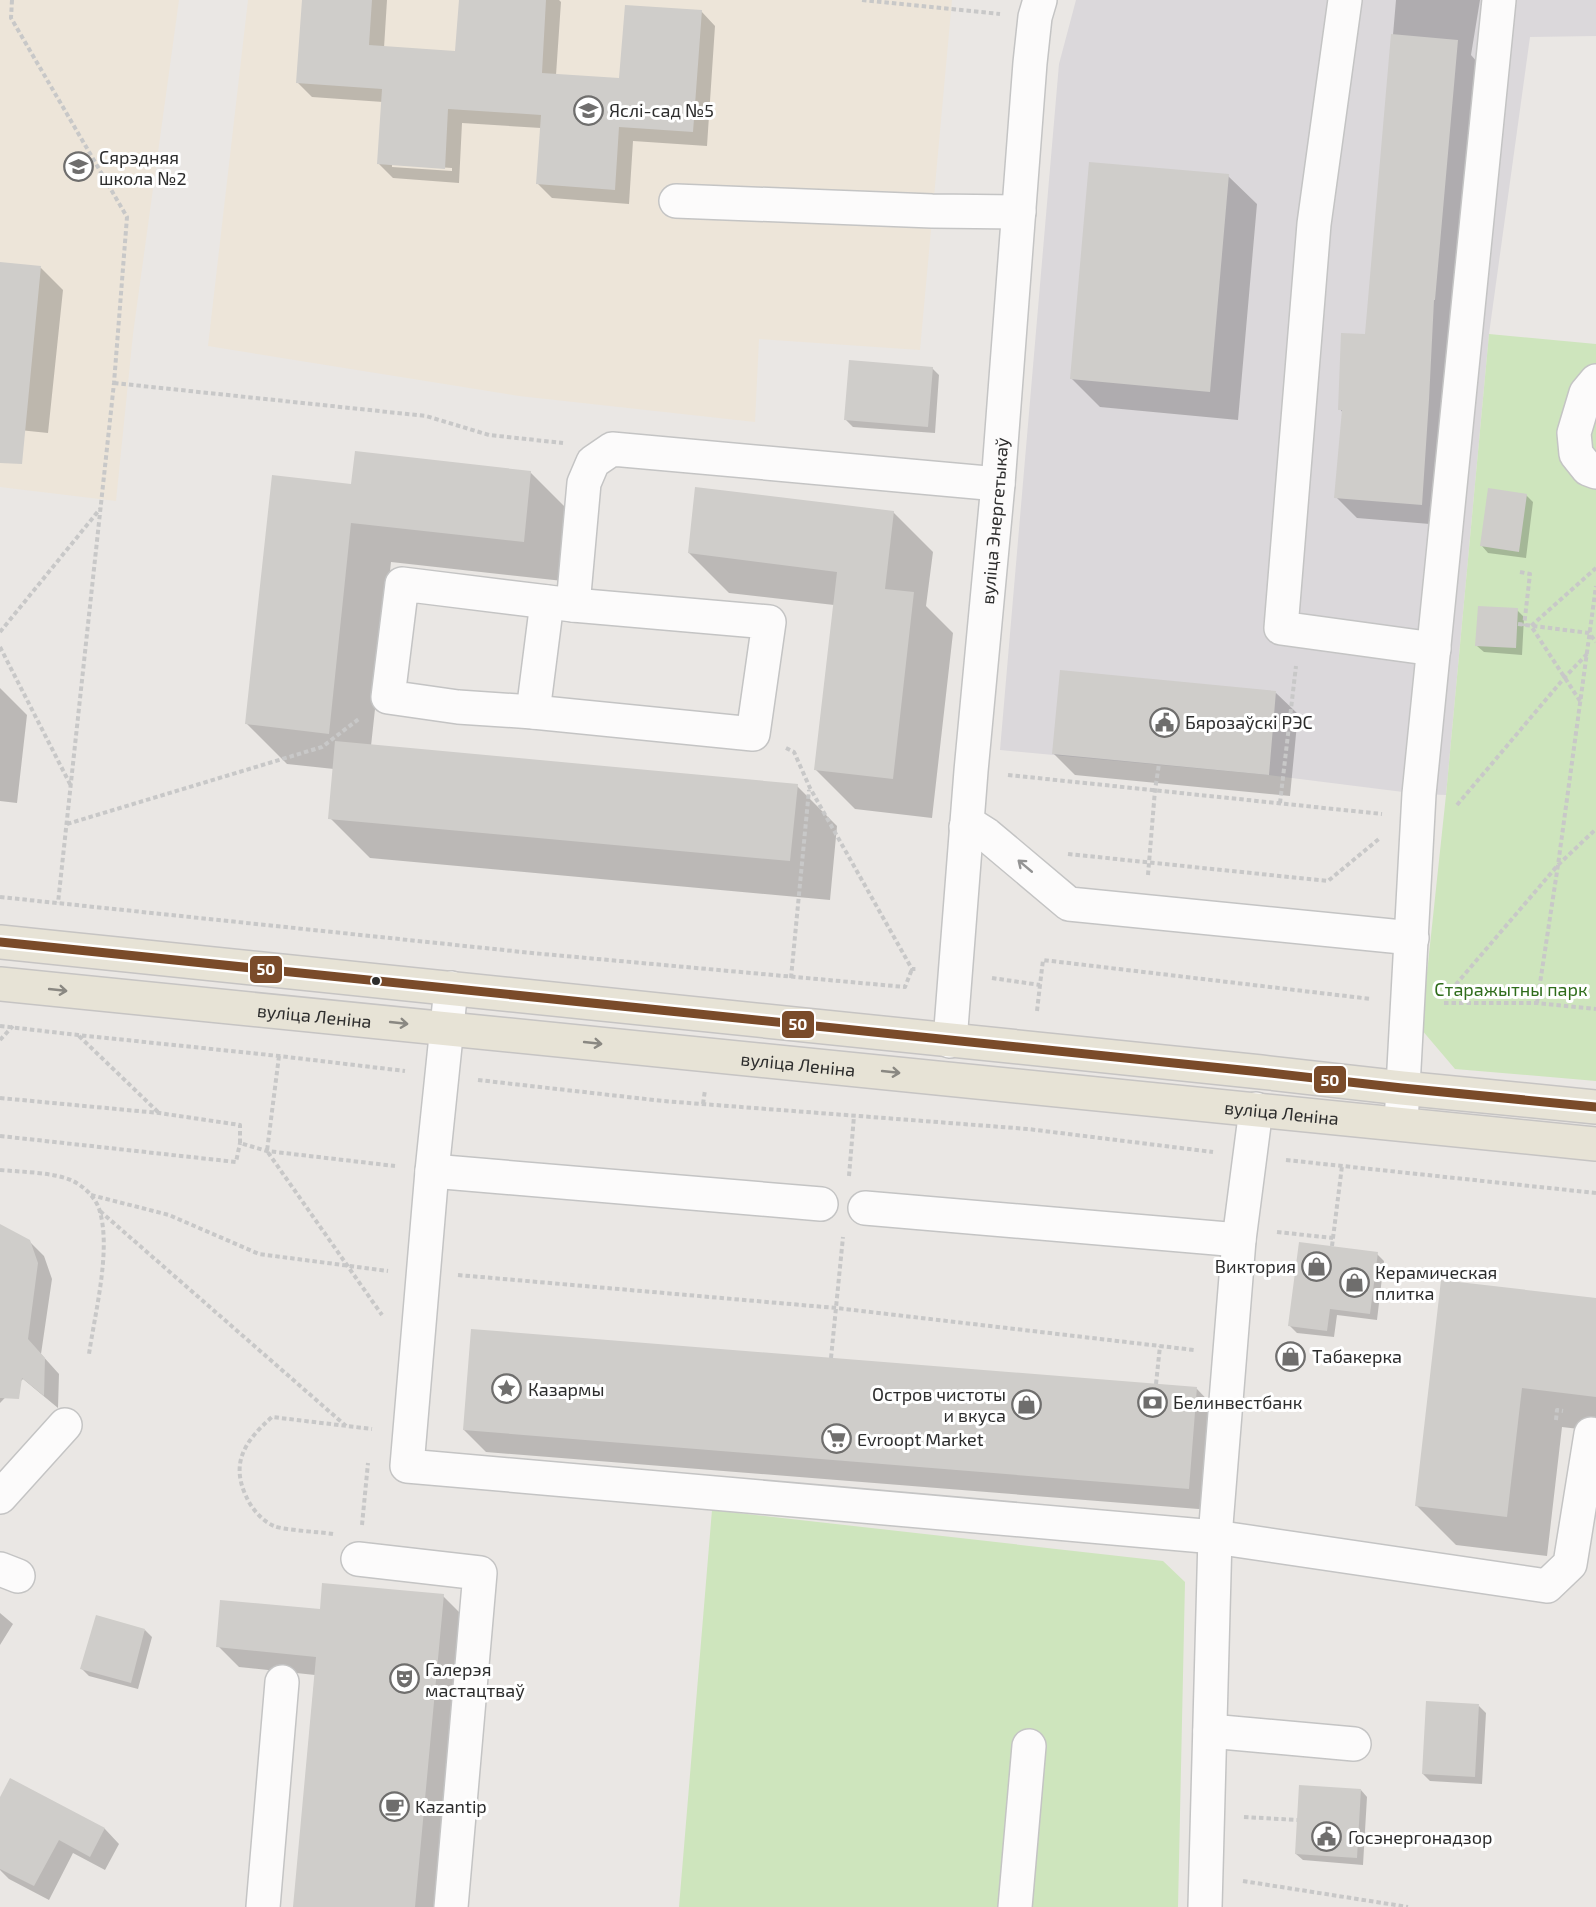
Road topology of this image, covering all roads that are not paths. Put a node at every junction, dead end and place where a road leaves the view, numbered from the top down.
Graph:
1 (1040, 0) edge
2 (1345, 0) edge
3 (1499, 0) edge
4 (676, 201) dead end
5 (1019, 212) junction
6 (1596, 381) edge
7 (1596, 472) edge
8 (998, 484) junction
9 (560, 604) junction
10 (1434, 649) junction
11 (533, 712) junction
12 (966, 827) junction
13 (1412, 938) junction
14 (0, 942) edge
15 (0, 984) edge
16 (451, 988) junction
17 (446, 1028) junction
18 (950, 1041) junction
19 (1261, 1072) junction
20 (948, 1078) junction
21 (1402, 1088) junction
22 (1596, 1107) edge
23 (1256, 1109) junction
24 (1401, 1123) junction
25 (1596, 1144) edge
26 (432, 1171) junction
27 (821, 1204) dead end
28 (865, 1208) dead end
29 (1240, 1234) junction
30 (65, 1425) dead end
31 (1596, 1435) edge
32 (0, 1497) edge
33 (1215, 1536) junction
34 (349, 1547) road end
35 (282, 1682) dead end
36 (1210, 1731) junction
37 (1354, 1744) dead end
38 (1029, 1746) dead end
39 (263, 1907) edge
40 (451, 1907) edge
41 (1015, 1907) edge
42 (1205, 1907) edge

1 - 5 street, вуліца Энергетыкаў
2 - 10 street
3 - 10 street
4 - 5 street
5 - 8 street, вуліца Энергетыкаў
6 - 7 street
8 - 9 street
8 - 12 street, вуліца Энергетыкаў
9 - 11 street
9 - 11 street
9 - 11 street
10 - 13 street
13 -> 12 street
12 - 18 street, вуліца Энергетыкаў
13 - 21 street
14 - 16 main road, вуліца Леніна
15 -> 17 main road, вуліца Леніна
16 - 17 street
16 - 18 main road, вуліца Леніна
17 -> 20 main road, вуліца Леніна
17 - 26 street
18 - 19 main road, вуліца Леніна
18 - 20 main road
19 - 21 main road, вуліца Леніна
19 - 23 main road
20 - 23 main road, вуліца Леніна
21 - 22 main road, вуліца Леніна
21 - 24 street
23 - 24 main road, вуліца Леніна
23 - 29 street
24 - 25 main road, вуліца Леніна
26 - 27 street
26 - 33 street
28 - 29 street
29 - 33 street
30 - 32 street
31 - 33 street
33 - 36 street
34 - 40 street
35 - 39 street
36 - 37 street
36 - 42 street
38 - 41 street

